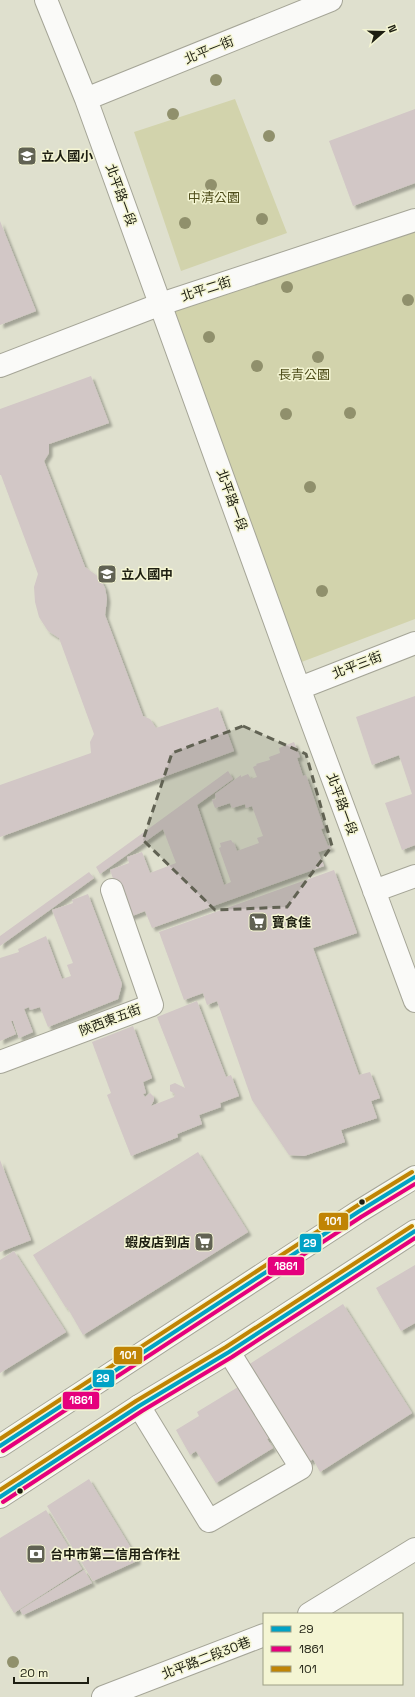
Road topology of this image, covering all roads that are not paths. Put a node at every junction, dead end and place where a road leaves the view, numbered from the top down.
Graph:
1 (46, 0) edge
2 (331, 0) edge
3 (86, 99) junction
4 (415, 220) edge
5 (161, 304) junction
6 (0, 366) edge
7 (415, 643) edge
8 (300, 688) junction
9 (415, 876) edge
10 (112, 890) dead end
11 (374, 891) junction
12 (415, 1001) edge
13 (0, 1062) edge
14 (415, 1177) edge
15 (415, 1231) edge
16 (229, 1352) junction
17 (139, 1406) junction
18 (0, 1446) edge
19 (0, 1496) edge
20 (415, 1549) edge
21 (311, 1613) edge
22 (263, 1635) edge
23 (103, 1697) edge

1 - 3 street, 北平路一段
2 - 3 street, 北平一街
3 - 5 street, 北平路一段
4 - 5 street, 北平二街
5 - 6 street, 北平二街
5 - 8 street, 北平路一段
7 - 8 street, 北平三街
8 - 11 street, 北平路一段
9 - 11 street
10 - 13 street, 陝西東五街
11 - 12 street, 北平路一段
14 - 18 street
15 - 16 street
16 - 17 street
16 - 17 street
17 - 19 street
20 - 21 street
22 - 23 street, 北平路二段30巷

